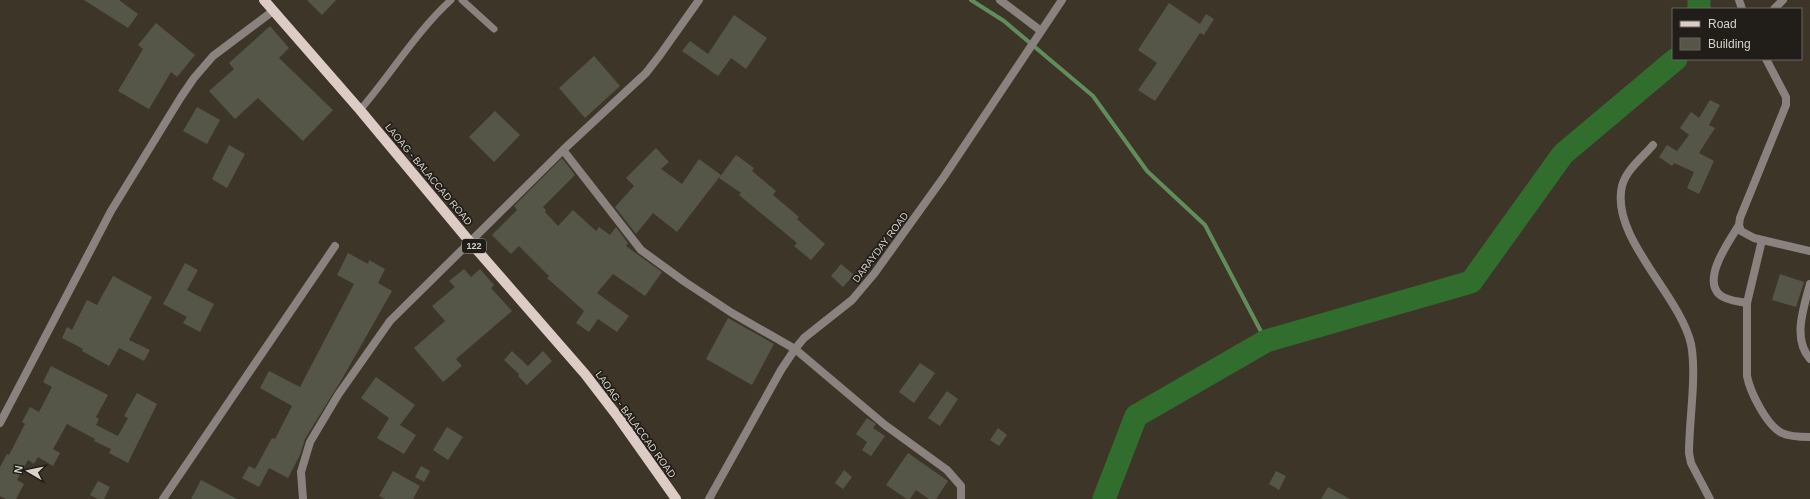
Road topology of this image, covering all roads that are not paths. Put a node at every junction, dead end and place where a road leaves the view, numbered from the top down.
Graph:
1 (264, 0) edge
2 (451, 0) edge
3 (462, 0) edge
4 (699, 0) edge
5 (1000, 0) edge
6 (1062, 0) edge
7 (1783, 0) edge
8 (1775, 8) edge
9 (273, 11) junction
10 (494, 29) dead end
11 (1039, 34) junction
12 (1767, 60) edge
13 (360, 110) junction
14 (1653, 145) dead end
15 (563, 150) junction
16 (1739, 225) junction
17 (1762, 240) junction
18 (470, 242) junction
19 (334, 246) dead end
20 (1810, 251) edge
21 (1810, 284) edge
22 (1747, 303) junction
23 (795, 349) junction
24 (1810, 359) edge
25 (0, 423) edge
26 (1810, 437) edge
27 (163, 499) edge
28 (303, 499) edge
29 (676, 499) edge
30 (709, 499) edge
31 (961, 499) edge
32 (1710, 499) edge

1 - 9 main road, LAOAG - BALACCAD ROAD / 122
2 - 13 lane
3 - 10 lane
4 - 15 street
5 - 11 street
6 - 11 street, DARAYDAY ROAD
7 - 8 street
9 - 13 main road, LAOAG - BALACCAD ROAD / 122
9 - 25 street
11 - 23 street, DARAYDAY ROAD
12 - 16 street
13 - 18 main road, LAOAG - BALACCAD ROAD / 122
14 - 32 street
15 - 18 street
15 - 23 street
16 - 17 street
16 - 22 street
17 - 20 street
17 - 22 street
18 - 28 street
18 - 29 main road, LAOAG - BALACCAD ROAD / 122
19 - 27 street
21 - 24 street
22 - 26 street
23 - 30 street, DARAYDAY ROAD
23 - 31 street

